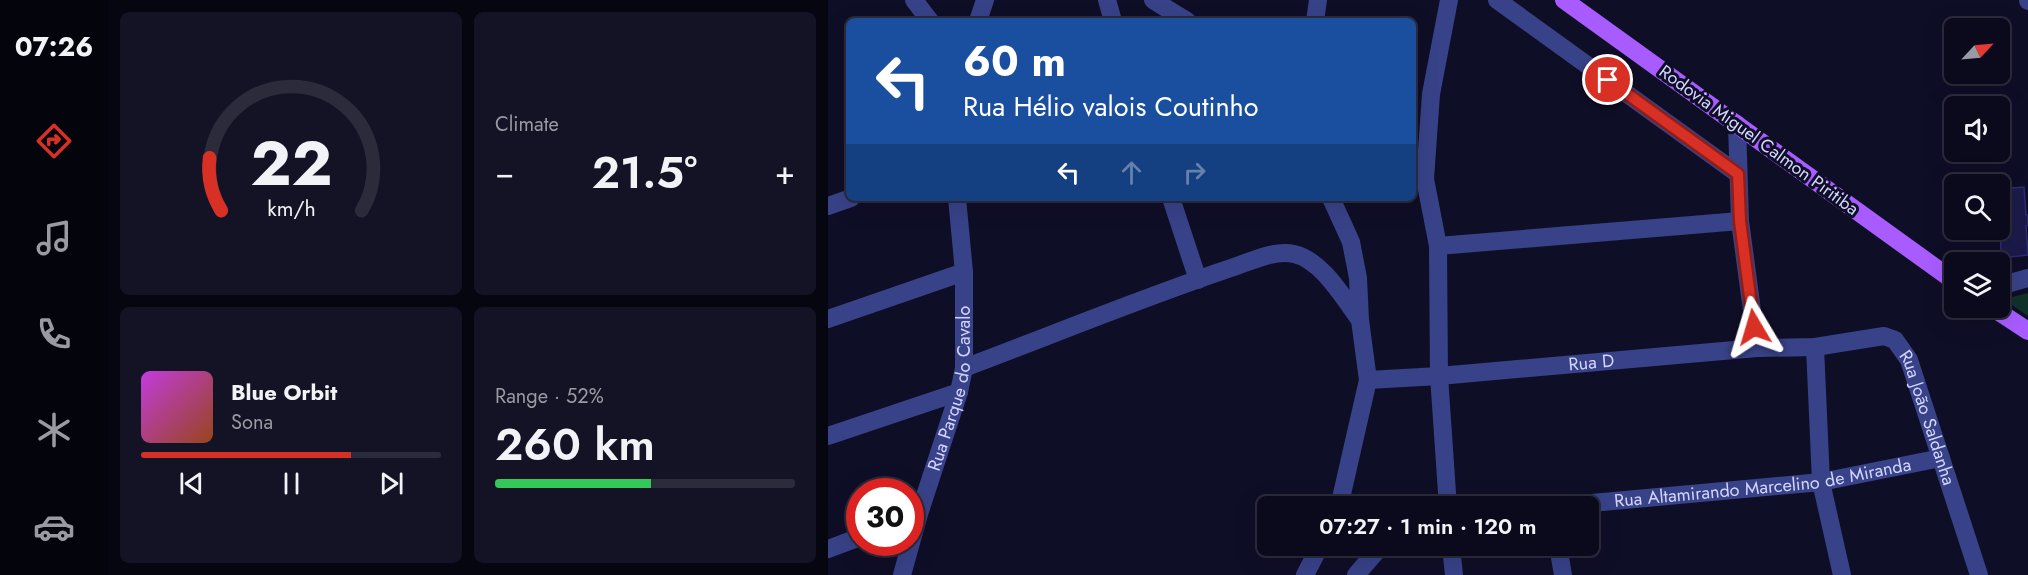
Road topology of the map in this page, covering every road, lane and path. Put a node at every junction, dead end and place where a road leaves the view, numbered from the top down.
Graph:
1 (914, 0) edge
2 (985, 0) edge
3 (1107, 0) edge
4 (1153, 0) edge
5 (1318, 0) edge
6 (1449, 0) edge
7 (1497, 0) edge
8 (1564, 0) edge
9 (928, 18) edge
10 (979, 18) edge
11 (1112, 18) edge
12 (1182, 18) edge
13 (1315, 18) edge
14 (1737, 124) junction
15 (1738, 174) junction
16 (846, 200) edge
17 (957, 201) edge
18 (1172, 201) edge
19 (1332, 201) edge
20 (828, 206) edge
21 (1740, 221) junction
22 (1438, 246) junction
23 (964, 272) junction
24 (1944, 274) edge
25 (2028, 278) edge
26 (1198, 280) junction
27 (2010, 283) edge
28 (2009, 318) edge
29 (828, 319) edge
30 (1360, 320) junction
31 (2028, 330) edge
32 (1815, 347) junction
33 (1756, 348) junction
34 (964, 368) junction
35 (1439, 376) junction
36 (1368, 380) junction
37 (959, 392) junction
38 (828, 436) edge
39 (1941, 458) junction
40 (1821, 482) junction
41 (924, 491) edge
42 (1342, 496) edge
43 (1447, 496) edge
44 (1599, 502) edge
45 (846, 542) edge
46 (828, 549) edge
47 (906, 556) edge
48 (1315, 556) edge
49 (1372, 556) edge
50 (1452, 556) edge
51 (1560, 556) edge
52 (902, 575) edge
53 (1305, 575) edge
54 (1356, 575) edge
55 (1454, 575) edge
56 (1563, 575) edge
57 (1842, 575) edge
58 (1979, 575) edge

1 - 9 street
2 - 10 street
3 - 11 street
4 - 12 street
5 - 13 street
6 - 22 street
7 - 15 street
8 - 14 main road, Rodovia Miguel Calmon Piritiba
14 - 15 street
14 - 24 main road, Rodovia Miguel Calmon Piritiba
15 - 21 street
16 - 20 street
17 - 23 street, Rua Parque do Cavalo
18 - 26 street
19 - 30 street
21 - 22 street
21 - 33 street
22 - 35 street
23 - 29 street
23 - 34 street, Rua Parque do Cavalo
25 - 27 street
26 - 30 street
26 - 34 street
28 - 31 main road
30 - 36 street
32 - 33 street, Rua D
32 - 39 street, Rua João Saldanha
32 - 40 street
33 - 35 street, Rua D
34 - 37 street, Rua Parque do Cavalo
35 - 36 street, Rua D
35 - 43 street
36 - 42 street
37 - 38 street
37 - 41 street, Rua Parque do Cavalo
39 - 40 street, Rua Altamirando Marcelino de Miranda
39 - 58 street, Rua João Saldanha
40 - 44 street, Rua Altamirando Marcelino de Miranda
40 - 57 street
45 - 46 street
47 - 52 street, Rua Parque do Cavalo
48 - 53 street
49 - 54 street
50 - 55 street
51 - 56 street

